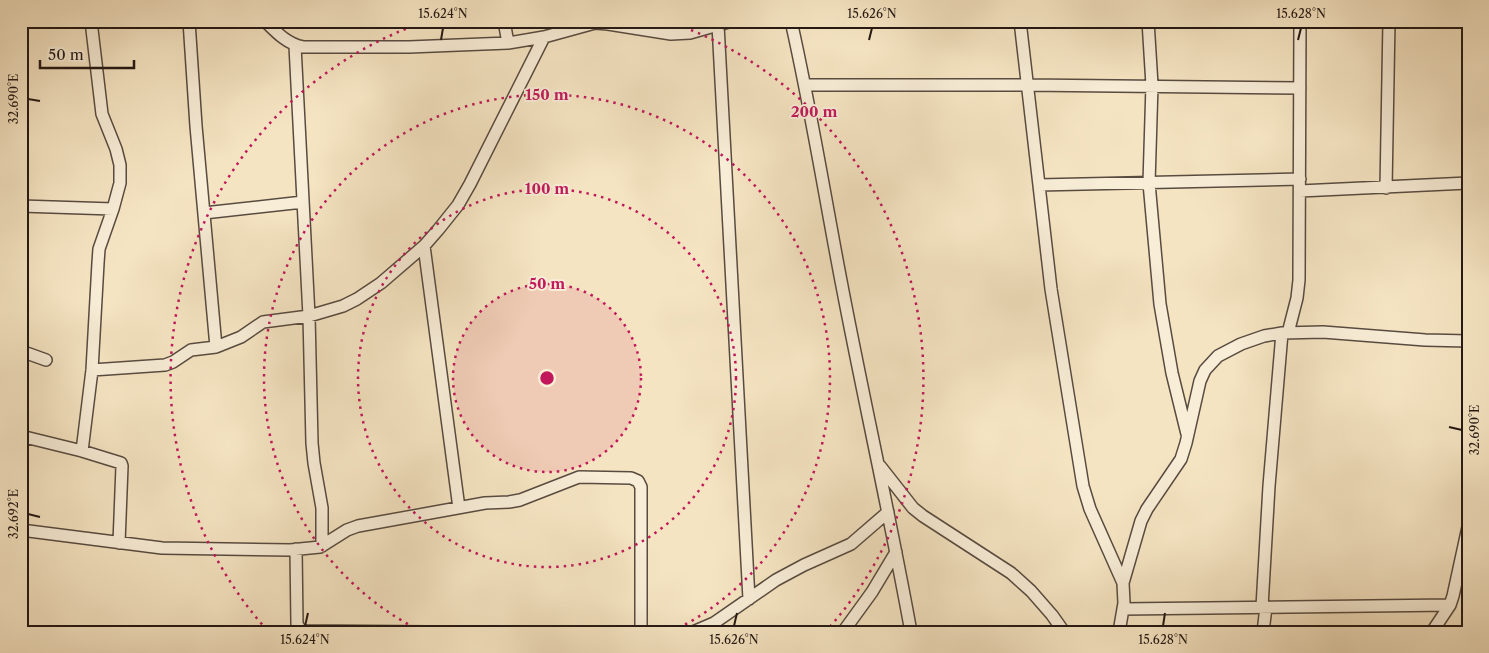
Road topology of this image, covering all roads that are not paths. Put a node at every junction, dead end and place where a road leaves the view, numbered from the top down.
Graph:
1 (91, 21) edge
2 (189, 21) edge
3 (265, 21) edge
4 (504, 21) edge
5 (732, 21) edge
6 (791, 21) edge
7 (1020, 21) edge
8 (1148, 21) edge
9 (1300, 21) edge
10 (1389, 21) edge
11 (718, 25) junction
12 (680, 27) edge
13 (544, 37) junction
14 (508, 43) junction
15 (295, 46) junction
16 (1027, 84) junction
17 (805, 85) junction
18 (1152, 86) junction
19 (1300, 88) junction
20 (1149, 183) junction
21 (1468, 183) edge
22 (1039, 185) junction
23 (1300, 185) junction
24 (1386, 188) junction
25 (303, 202) junction
26 (21, 206) edge
27 (113, 209) junction
28 (204, 213) junction
29 (424, 246) junction
30 (309, 316) junction
31 (1285, 333) junction
32 (1468, 340) edge
33 (216, 347) junction
34 (21, 351) edge
35 (46, 360) dead end
36 (92, 370) junction
37 (23, 437) edge
38 (1188, 437) junction
39 (21, 450) edge
40 (82, 451) junction
41 (878, 462) junction
42 (458, 508) junction
43 (888, 512) junction
44 (1468, 527) edge
45 (21, 530) edge
46 (119, 543) junction
47 (322, 546) junction
48 (296, 550) junction
49 (896, 552) junction
50 (1123, 583) junction
51 (749, 599) junction
52 (1450, 605) junction
53 (1264, 607) junction
54 (1123, 609) junction
55 (350, 631) edge
56 (428, 632) edge
57 (641, 632) edge
58 (694, 632) edge
59 (842, 632) edge
60 (911, 632) edge
61 (1064, 632) edge
62 (1119, 632) edge
63 (1264, 632) edge
64 (1432, 632) edge

1 - 27 street
2 - 28 street
3 - 15 street
4 - 14 street
5 - 11 street
6 - 17 street
7 - 16 street
8 - 18 street
9 - 19 street
10 - 24 street
11 - 12 street
11 - 51 street
12 - 13 street
13 - 14 street
13 - 29 street
14 - 15 street
15 - 25 street
16 - 17 street
16 - 18 street
16 - 22 street
17 - 41 street
18 - 19 street
18 - 20 street
19 - 23 street
20 - 22 street
20 - 23 street
20 - 38 street
21 - 24 street
22 - 50 street
23 - 24 street
23 - 31 street
25 - 28 street
25 - 30 street
26 - 27 street
27 - 36 street
28 - 33 street
29 - 30 street
29 - 42 street
30 - 33 street
30 - 47 street
31 - 32 street
31 - 38 street
31 - 53 street
33 - 36 street
34 - 35 street
36 - 40 street
37 - 39 street
37 - 40 street
38 - 50 street
40 - 46 street
41 - 43 street
41 - 61 street
42 - 47 street
42 - 57 street
43 - 49 street
43 - 51 street
44 - 52 street
45 - 46 street
46 - 48 street
47 - 48 street
48 - 55 street
49 - 59 street
49 - 60 street
50 - 54 street
51 - 58 street
52 - 53 street
52 - 64 street
53 - 54 street
53 - 63 street
54 - 62 street
55 - 56 street

